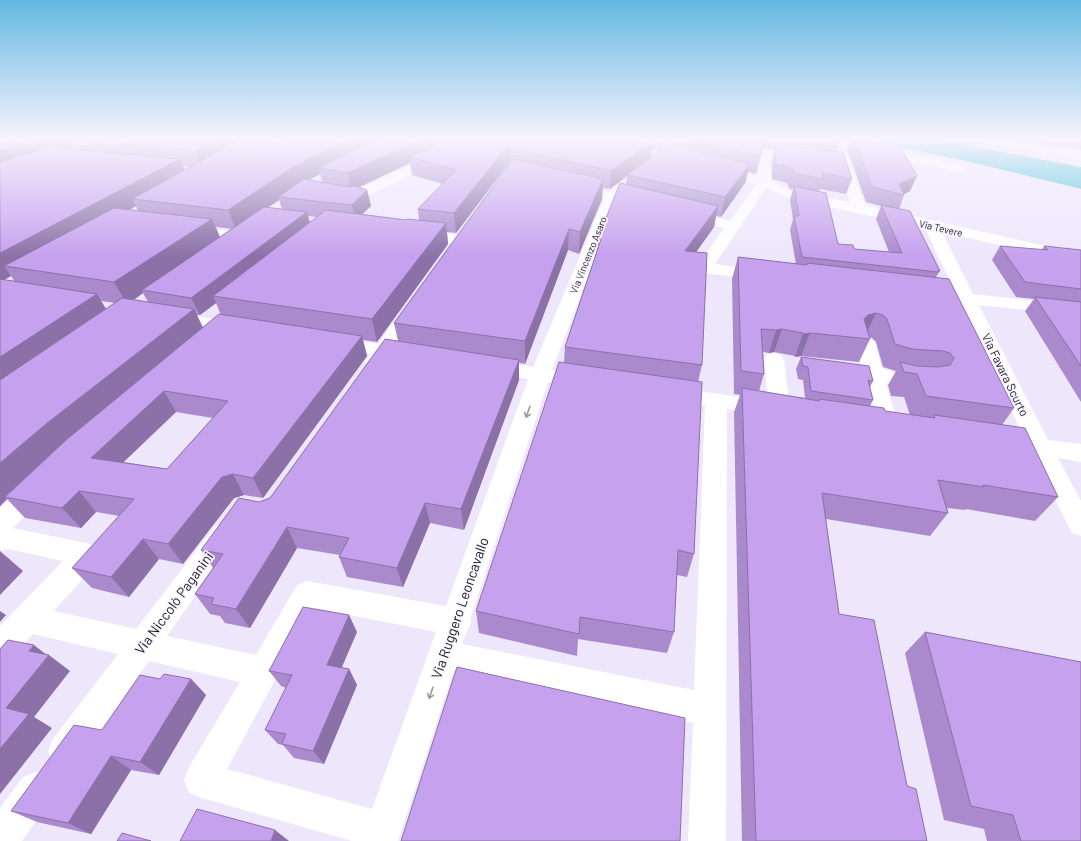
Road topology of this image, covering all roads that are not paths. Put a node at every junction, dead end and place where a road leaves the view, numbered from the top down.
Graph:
1 (390, 179) edge
2 (634, 179) edge
3 (755, 179) edge
4 (850, 179) edge
5 (764, 182) junction
6 (561, 184) edge
7 (322, 191) edge
8 (612, 196) junction
9 (657, 208) edge
10 (859, 208) junction
11 (673, 211) edge
12 (931, 225) junction
13 (734, 226) junction
14 (176, 229) edge
15 (406, 234) edge
16 (219, 249) edge
17 (452, 253) edge
18 (1081, 259) edge
19 (782, 277) edge
20 (914, 292) edge
21 (419, 298) edge
22 (968, 298) junction
23 (1081, 311) edge
24 (153, 315) edge
25 (254, 331) edge
26 (314, 340) edge
27 (865, 343) edge
28 (382, 350) junction
29 (427, 357) edge
30 (774, 359) dead end
31 (473, 364) edge
32 (823, 365) edge
33 (873, 372) junction
34 (540, 375) junction
35 (929, 382) edge
36 (360, 383) edge
37 (602, 384) edge
38 (655, 391) edge
39 (716, 400) junction
40 (863, 422) edge
41 (986, 439) edge
42 (1040, 447) junction
43 (1081, 453) edge
44 (51, 476) edge
45 (239, 513) edge
46 (1081, 525) edge
47 (3, 534) edge
48 (27, 619) junction
49 (456, 622) junction
50 (143, 645) junction
51 (0, 648) edge
52 (444, 656) junction
53 (263, 672) junction
54 (710, 710) junction
55 (381, 836) edge
56 (0, 839) edge
57 (707, 841) edge

1 - 7 street
2 - 8 street
3 - 5 street, Via Tevere
4 - 10 street
5 - 10 street, Via Tevere
5 - 13 street
6 - 8 street
8 - 9 street
8 - 34 street, Via Vincenzo Asaro
10 - 12 street, Via Tevere
11 - 13 street
12 - 18 street, Via Tevere
12 - 22 street, Via Favara Scurto
13 - 19 street
14 - 16 street
15 - 17 street
20 - 22 street
21 - 28 street
22 - 23 street
22 - 42 street, Via Favara Scurto
24 - 25 street
26 - 28 street
27 - 33 street
28 - 29 street
28 - 36 street
30 - 39 street
31 - 34 street
32 - 33 street
33 - 35 street
33 - 40 street
34 - 37 street
34 -> 49 street, Via Ruggero Leoncavallo
38 - 39 street
39 - 54 street
41 - 42 street
42 - 43 street
42 - 46 street, Via Favara Scurto
44 - 47 street
45 - 50 street, Via Niccolò Paganini
47 - 48 street
48 - 50 street
48 - 51 street
49 - 52 street, Via Ruggero Leoncavallo
49 - 53 street
50 - 53 street
50 - 56 street, Via Niccolò Paganini
52 - 54 street
52 -> 55 street, Via Ruggero Leoncavallo
53 - 55 street
54 - 57 street

